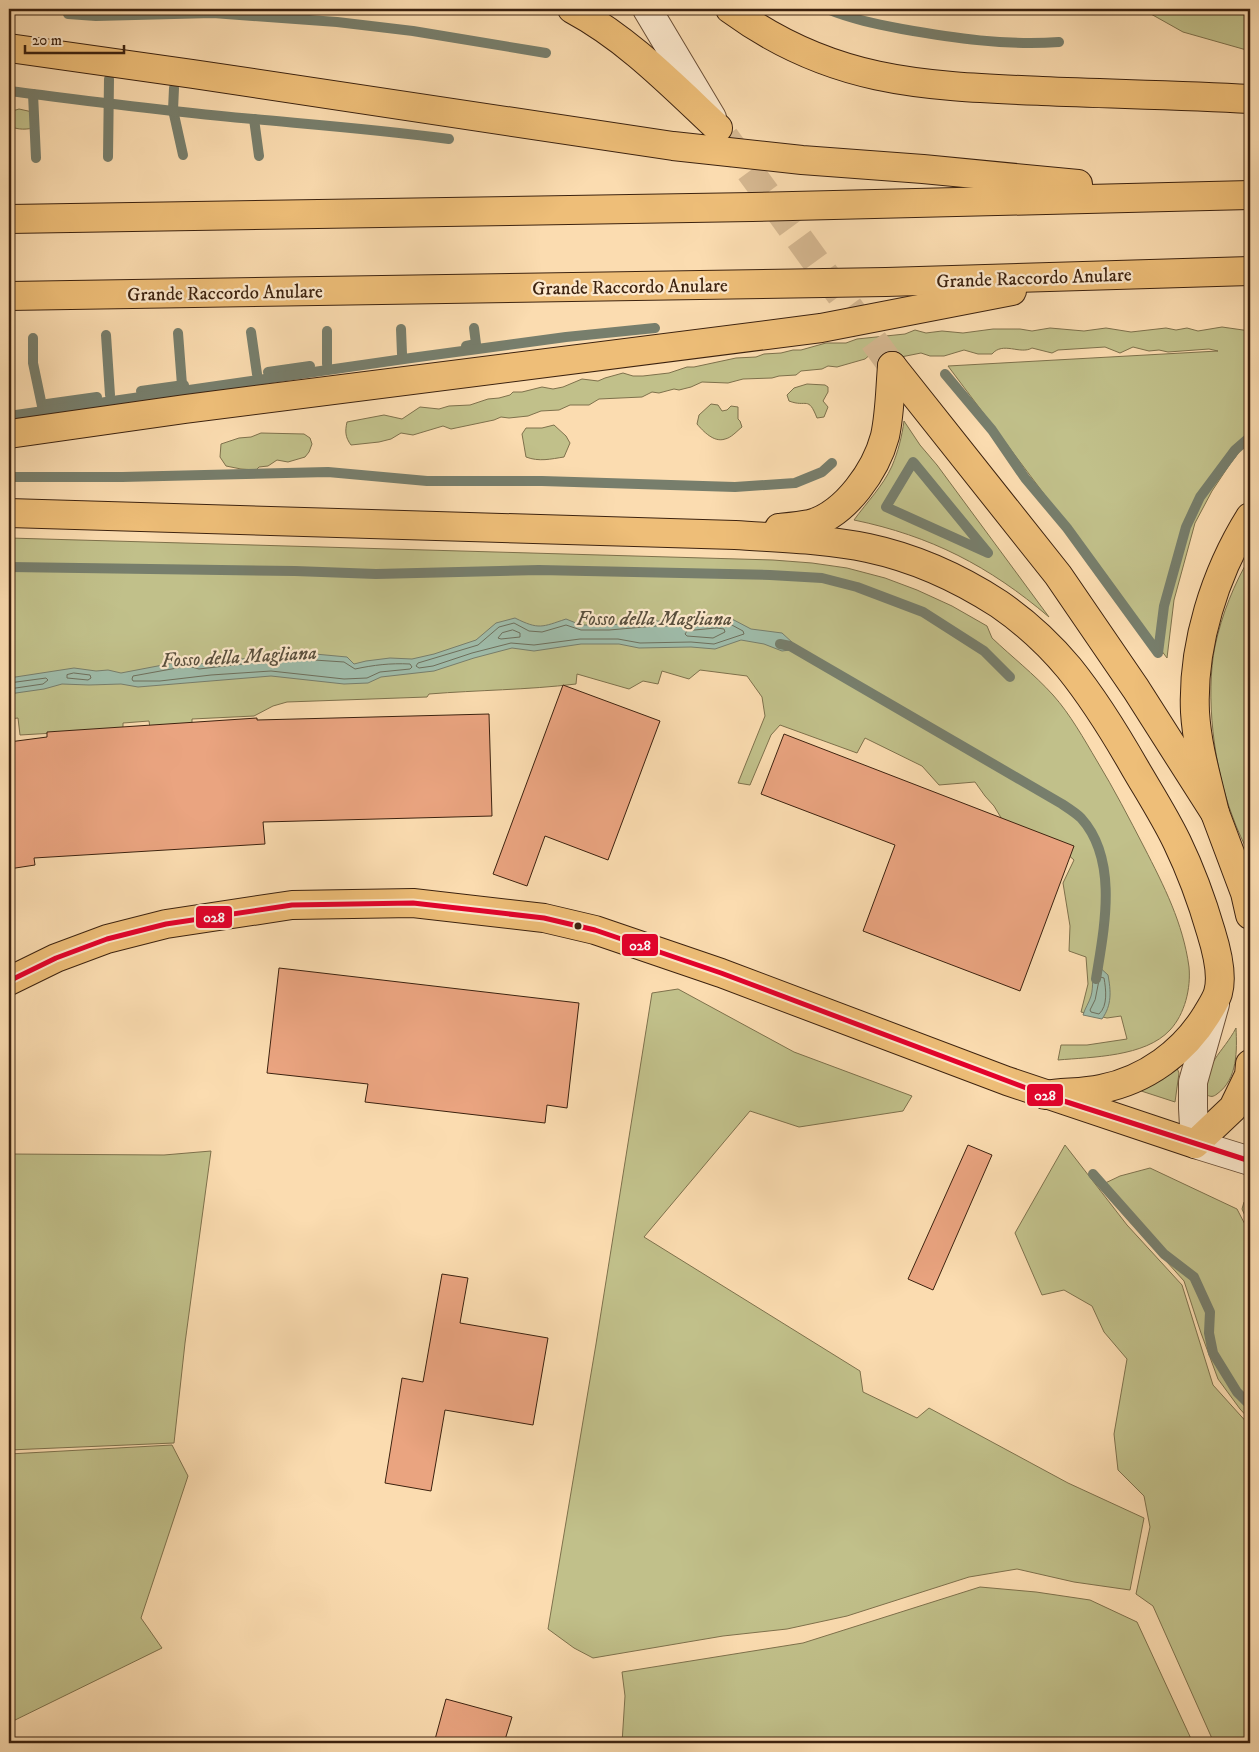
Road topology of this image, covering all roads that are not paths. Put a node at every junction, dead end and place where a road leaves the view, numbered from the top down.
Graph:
1 (572, 9) edge
2 (647, 9) edge
3 (730, 9) edge
4 (9, 48) edge
5 (1250, 99) edge
6 (718, 128) joint
7 (1250, 195) edge
8 (1196, 196) junction
9 (9, 219) edge
10 (1250, 271) edge
11 (1091, 276) junction
12 (9, 296) edge
13 (9, 434) edge
14 (9, 513) edge
15 (1250, 517) edge
16 (735, 535) junction
17 (1215, 813) junction
18 (1250, 915) edge
19 (9, 981) edge
20 (1218, 993) junction
21 (1250, 1064) edge
22 (1044, 1094) junction
23 (1195, 1144) junction
24 (1250, 1161) edge

1 - 6 main road
2 - 6 street
3 - 5 main road
4 - 8 main road
7 - 8 main road
8 - 9 main road
10 - 11 main road, Grande Raccordo Anulare
11 - 12 main road, Grande Raccordo Anulare
11 - 13 main road
14 - 16 main road
15 - 17 main road
16 - 17 main road
16 - 20 main road
17 - 18 main road
19 - 22 main road
20 - 22 main road
20 - 23 street
21 - 23 main road
22 - 23 main road
23 - 24 street

